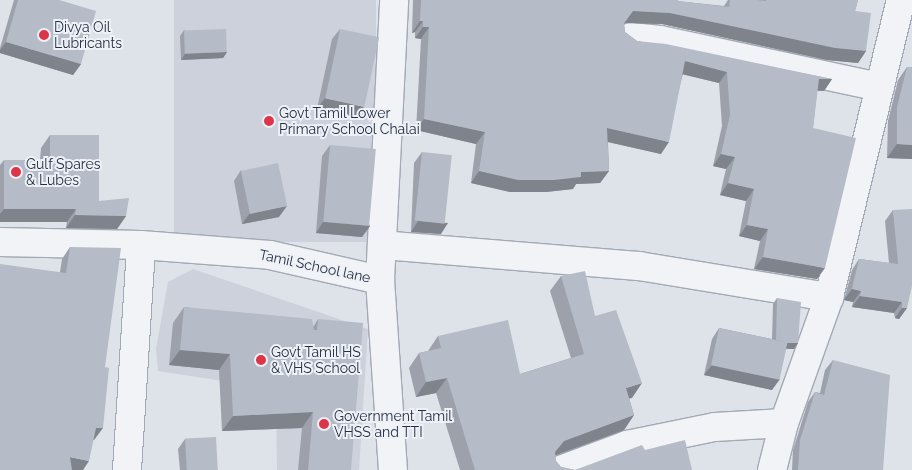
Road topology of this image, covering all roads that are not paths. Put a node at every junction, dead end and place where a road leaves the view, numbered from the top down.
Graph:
1 (394, 0) edge
2 (901, 0) edge
3 (631, 37) edge
4 (880, 87) junction
5 (0, 242) edge
6 (140, 245) junction
7 (382, 245) junction
8 (380, 280) junction
9 (829, 297) junction
10 (784, 423) junction
11 (128, 470) edge
12 (394, 470) edge
13 (560, 470) edge
14 (772, 470) edge

1 - 7 street, Tamil School lane
2 - 4 street
3 - 4 street
4 - 9 street
5 - 6 street, Tamil School lane
6 - 8 street, Tamil School lane
6 - 11 street
7 - 8 street, Tamil School lane
7 - 9 street
8 - 12 street
9 - 10 street
10 - 13 street
10 - 14 street

